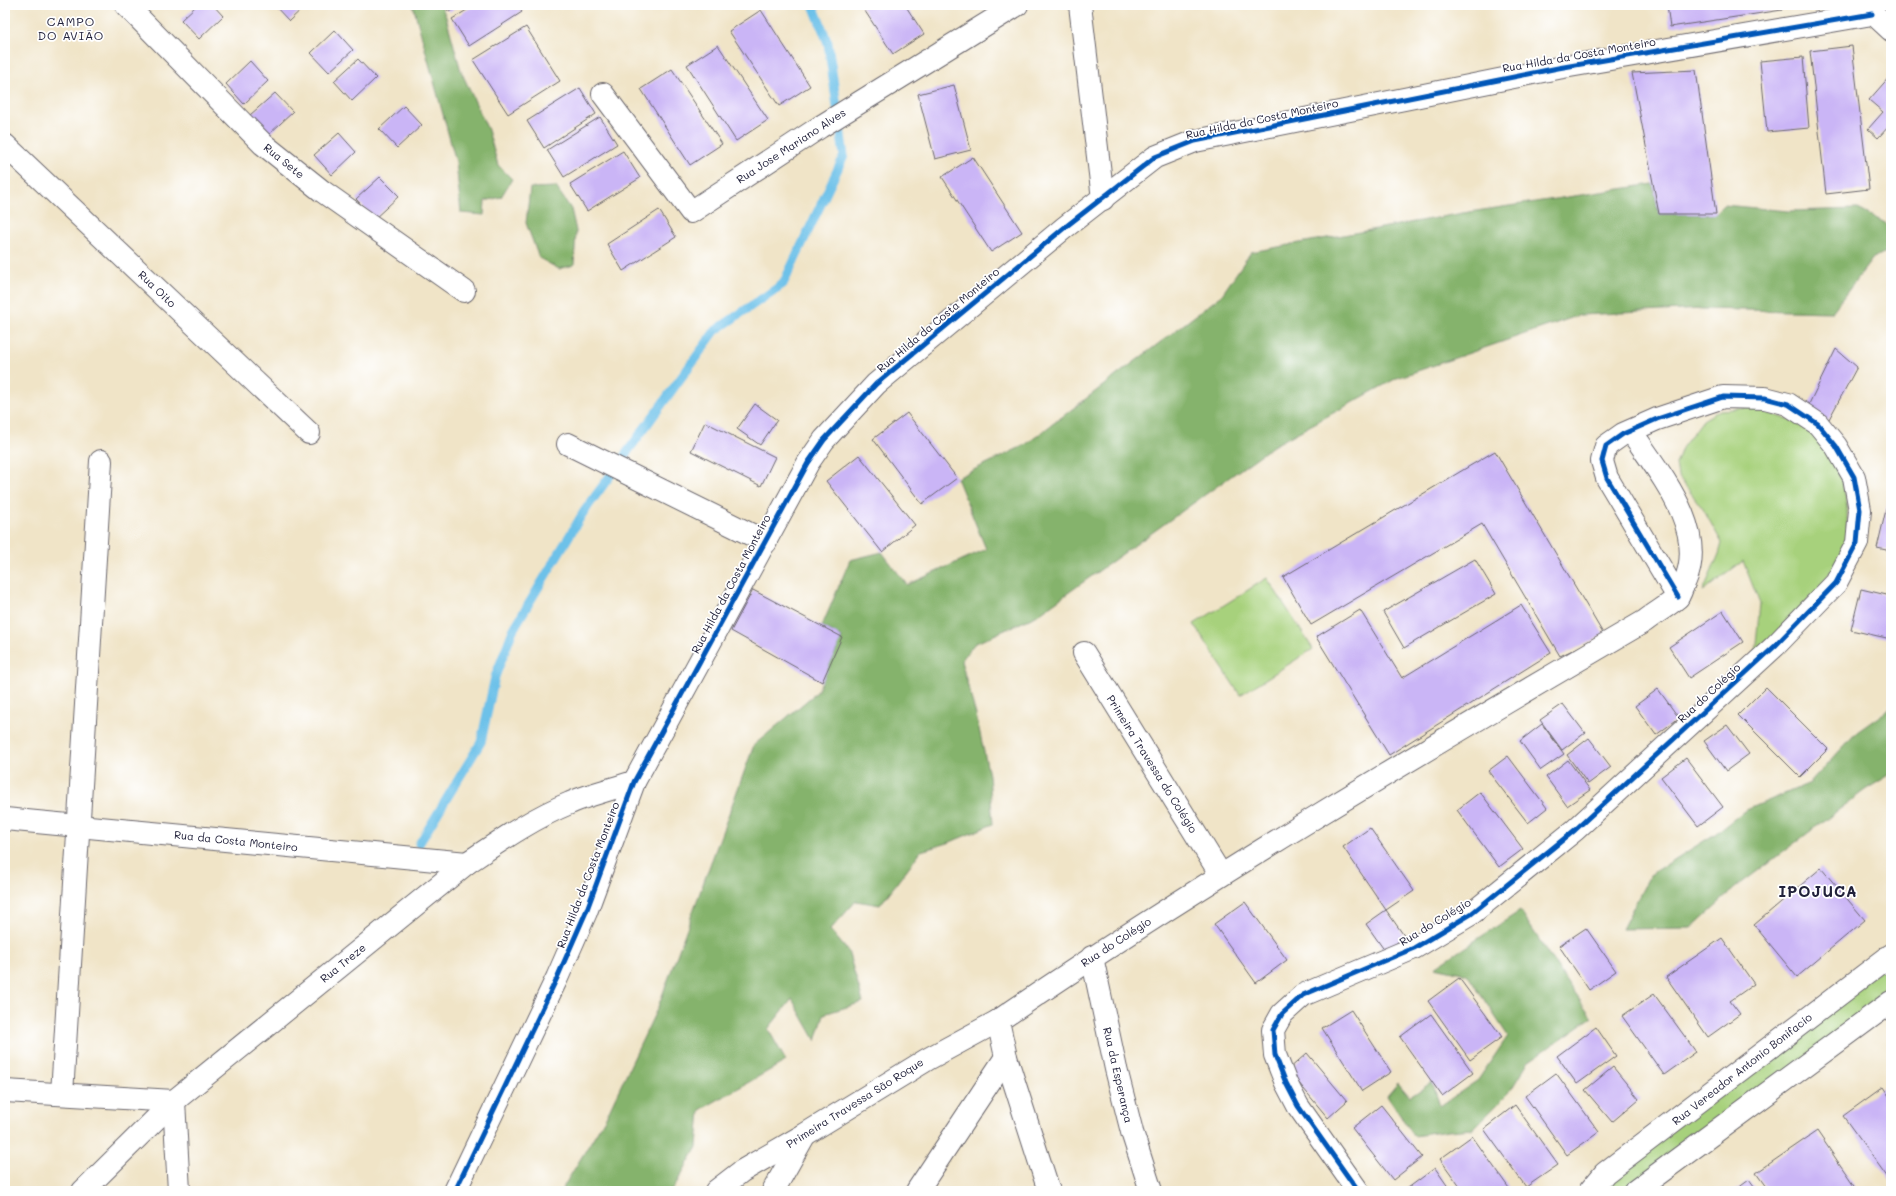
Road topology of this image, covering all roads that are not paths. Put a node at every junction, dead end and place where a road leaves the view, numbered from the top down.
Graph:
1 (126, 5) edge
2 (1017, 5) edge
3 (1080, 5) edge
4 (1868, 10) edge
5 (1891, 30) edge
6 (603, 94) dead end
7 (5, 145) edge
8 (1103, 198) junction
9 (464, 291) dead end
10 (1631, 431) junction
11 (309, 433) dead end
12 (568, 444) dead end
13 (101, 461) dead end
14 (766, 542) junction
15 (1678, 597) junction
16 (1084, 653) dead end
17 (634, 782) junction
18 (5, 818) edge
19 (79, 825) junction
20 (466, 863) junction
21 (1221, 875) junction
22 (1891, 955) edge
23 (1092, 957) junction
24 (1891, 1002) edge
25 (998, 1021) junction
26 (1006, 1057) junction
27 (5, 1091) edge
28 (62, 1094) junction
29 (174, 1101) junction
30 (804, 1135) junction
31 (1594, 1189) edge
32 (83, 1191) edge
33 (180, 1191) edge
34 (455, 1191) edge
35 (716, 1191) edge
36 (773, 1191) edge
37 (917, 1191) edge
38 (1049, 1191) edge
39 (1151, 1191) edge
40 (1358, 1191) edge
41 (1635, 1191) edge

1 - 9 street, Rua Sete
2 - 6 street, Rua Jose Mariano Alves
3 - 8 street
4 - 5 street
4 - 8 street, Rua Hilda da Costa Monteiro
7 - 11 street, Rua Oito
8 - 14 street, Rua Hilda da Costa Monteiro
10 - 15 street
10 - 15 street, Rua do Colégio
10 - 40 street, Rua do Colégio
12 - 14 street
13 - 19 street
14 - 17 street, Rua Hilda da Costa Monteiro
15 - 21 street, Rua do Colégio
16 - 21 street, Primeira Travessa do Colégio
17 - 20 street, Rua Treze
17 - 34 street, Rua Hilda da Costa Monteiro
18 - 19 street, Rua da Costa Monteiro
19 - 20 street, Rua da Costa Monteiro
19 - 28 street
20 - 29 street, Rua Treze
21 - 23 street, Rua do Colégio
22 - 31 street, Rua Vereador Antonio Bonifacio
23 - 25 street, Rua do Colégio
23 - 39 street, Rua da Esperança
24 - 41 street
25 - 26 street
25 - 30 street, Primeira Travessa São Roque
26 - 37 street
26 - 38 street
27 - 28 street
28 - 29 street
29 - 32 street, Rua Treze
29 - 33 street
30 - 35 street, Primeira Travessa São Roque
30 - 36 street

